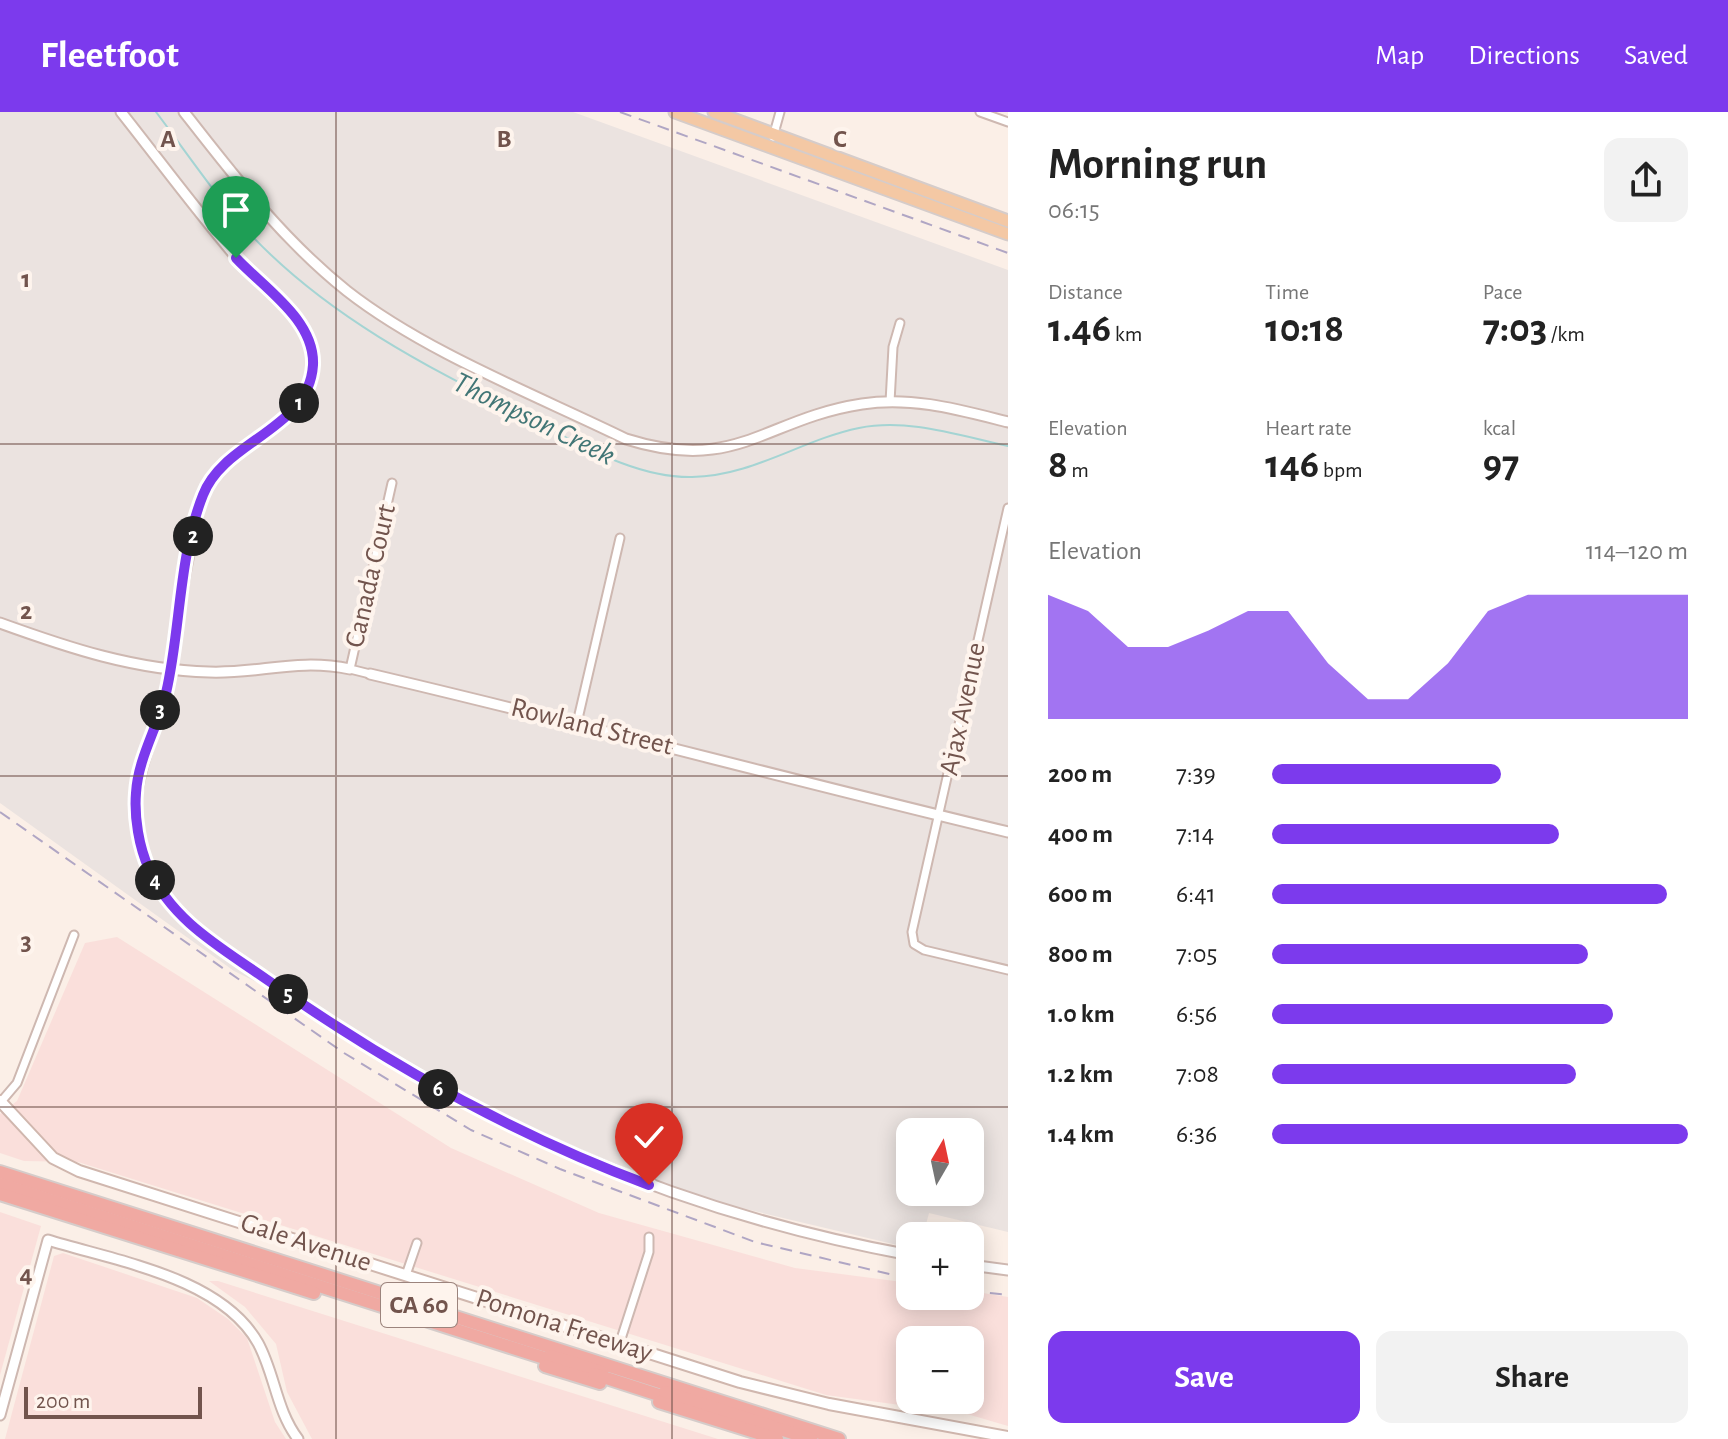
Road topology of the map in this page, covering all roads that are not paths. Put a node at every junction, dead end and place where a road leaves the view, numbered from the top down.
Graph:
1 (121, 112) edge
2 (184, 112) edge
3 (675, 112) edge
4 (714, 112) edge
5 (780, 112) edge
6 (980, 112) edge
7 (1008, 122) edge
8 (774, 134) junction
9 (770, 147) junction
10 (841, 173) junction
11 (888, 176) junction
12 (1008, 221) edge
13 (1008, 234) edge
14 (900, 323) dead end
15 (890, 402) junction
16 (1008, 422) edge
17 (392, 483) dead end
18 (1008, 508) edge
19 (620, 538) dead end
20 (0, 623) edge
21 (171, 669) junction
22 (350, 669) junction
23 (370, 674) joint
24 (577, 723) junction
25 (938, 816) junction
26 (1008, 832) edge
27 (74, 935) dead end
28 (1008, 970) edge
29 (0, 1102) edge
30 (0, 1172) edge
31 (0, 1182) edge
32 (0, 1194) edge
33 (649, 1237) dead end
34 (417, 1243) dead end
35 (896, 1252) edge
36 (984, 1267) edge
37 (1008, 1270) edge
38 (406, 1275) junction
39 (620, 1342) junction
40 (0, 1415) edge
41 (1008, 1437) edge
42 (298, 1439) edge
43 (777, 1439) edge
44 (798, 1439) edge
45 (811, 1439) edge
46 (839, 1439) edge

1 - 21 street
2 - 15 street
3 - 9 main road
4 - 8 main road
5 - 8 street
6 - 7 street
8 - 9 street
8 - 11 main road
9 - 10 main road
10 - 11 main road
10 - 13 main road
11 - 12 main road
14 - 15 street
15 - 16 street
17 - 22 street, Canada Court
18 - 25 street, Ajax Avenue
19 - 24 street
20 - 21 street, Rowland Street
21 - 22 street, Rowland Street
21 - 35 street
22 - 23 street, Rowland Street
23 - 24 street, Rowland Street
24 - 25 street, Rowland Street
25 - 26 street, Rowland Street
25 - 28 street, Ajax Avenue
27 - 29 street
29 - 38 main road, Gale Avenue
30 - 46 highway, Pomona Freeway / CA 60
31 - 44 highway
31 - 45 highway
32 - 43 highway, Pomona Freeway / CA 60
33 - 39 street
34 - 38 street
36 - 37 street
38 - 39 main road, Gale Avenue
39 - 41 main road, Gale Avenue
40 - 42 street

